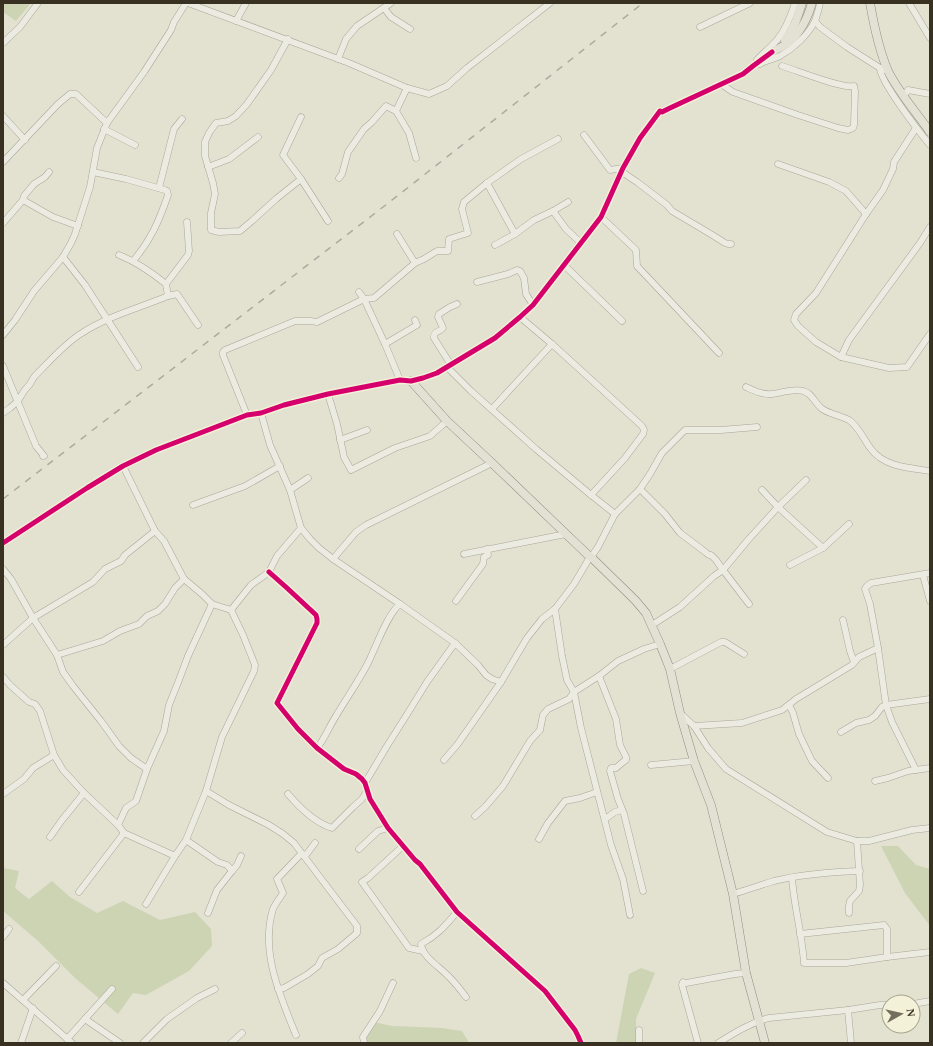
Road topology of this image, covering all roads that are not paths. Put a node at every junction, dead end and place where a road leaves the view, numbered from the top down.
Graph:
1 (38, 3) edge
2 (187, 3) edge
3 (246, 3) edge
4 (391, 3) edge
5 (550, 3) edge
6 (750, 3) edge
7 (795, 3) edge
8 (802, 3) edge
9 (812, 3) edge
10 (820, 3) edge
11 (870, 3) edge
12 (909, 3) edge
13 (384, 8) junction
14 (236, 21) junction
15 (815, 21) junction
16 (700, 27) dead end
17 (410, 29) dead end
18 (930, 38) edge
19 (288, 39) junction
20 (3, 43) edge
21 (772, 52) junction
22 (338, 59) junction
23 (782, 66) dead end
24 (884, 69) junction
25 (743, 74) junction
26 (721, 84) junction
27 (407, 88) junction
28 (930, 94) edge
29 (904, 96) junction
30 (396, 111) junction
31 (3, 116) edge
32 (301, 117) dead end
33 (182, 119) dead end
34 (105, 126) junction
35 (916, 128) junction
36 (930, 132) edge
37 (584, 135) dead end
38 (258, 137) dead end
39 (558, 139) dead end
40 (25, 140) junction
41 (135, 145) dead end
42 (930, 145) edge
43 (416, 158) dead end
44 (3, 162) edge
45 (778, 164) dead end
46 (208, 167) junction
47 (622, 170) junction
48 (49, 172) dead end
49 (93, 172) junction
50 (339, 178) dead end
51 (301, 179) junction
52 (487, 183) junction
53 (159, 188) junction
54 (24, 200) junction
55 (568, 202) dead end
56 (553, 211) junction
57 (866, 214) junction
58 (601, 217) junction
59 (328, 221) dead end
60 (187, 222) dead end
61 (3, 223) edge
62 (78, 226) junction
63 (930, 227) edge
64 (397, 234) dead end
65 (515, 234) junction
66 (581, 243) junction
67 (731, 244) dead end
68 (495, 245) dead end
69 (119, 255) dead end
70 (63, 256) junction
71 (133, 260) junction
72 (415, 263) junction
73 (564, 265) junction
74 (477, 282) dead end
75 (166, 284) junction
76 (359, 292) dead end
77 (168, 296) junction
78 (364, 299) junction
79 (457, 304) dead end
80 (532, 305) junction
81 (520, 317) junction
82 (107, 320) junction
83 (414, 320) dead end
84 (622, 321) dead end
85 (198, 325) dead end
86 (930, 334) edge
87 (3, 335) edge
88 (385, 344) junction
89 (552, 344) junction
90 (719, 353) dead end
91 (840, 357) junction
92 (3, 366) edge
93 (449, 366) junction
94 (138, 367) dead end
95 (400, 380) junction
96 (411, 381) junction
97 (746, 387) dead end
98 (328, 394) junction
99 (18, 401) junction
100 (492, 409) junction
101 (3, 413) edge
102 (261, 413) junction
103 (247, 415) junction
104 (447, 421) junction
105 (757, 427) dead end
106 (367, 430) dead end
107 (340, 440) junction
108 (43, 456) dead end
109 (492, 463) junction
110 (123, 466) junction
111 (280, 466) junction
112 (930, 471) edge
113 (308, 478) dead end
114 (806, 480) dead end
115 (640, 489) junction
116 (290, 490) junction
117 (762, 490) dead end
118 (591, 495) junction
119 (193, 505) dead end
120 (778, 507) junction
121 (616, 514) junction
122 (849, 524) dead end
123 (301, 528) junction
124 (155, 531) junction
125 (566, 534) junction
126 (3, 543) edge
127 (823, 548) junction
128 (487, 549) junction
129 (464, 554) dead end
130 (591, 557) junction
131 (333, 559) junction
132 (790, 564) dead end
133 (3, 569) edge
134 (723, 570) junction
135 (269, 572) junction
136 (930, 573) edge
137 (923, 575) junction
138 (184, 579) junction
139 (456, 601) dead end
140 (930, 601) edge
141 (212, 604) junction
142 (400, 604) junction
143 (749, 604) dead end
144 (231, 610) junction
145 (555, 610) junction
146 (33, 618) junction
147 (844, 620) dead end
148 (652, 625) junction
149 (455, 643) junction
150 (3, 644) edge
151 (660, 644) junction
152 (878, 648) junction
153 (744, 654) dead end
154 (57, 655) junction
155 (854, 662) junction
156 (670, 669) junction
157 (599, 676) junction
158 (3, 677) edge
159 (501, 682) junction
160 (574, 692) junction
161 (930, 699) edge
162 (788, 705) junction
163 (886, 705) junction
164 (680, 713) junction
165 (694, 726) junction
166 (841, 732) dead end
167 (317, 748) junction
168 (54, 755) junction
169 (444, 760) dead end
170 (694, 761) junction
171 (651, 766) dead end
172 (930, 768) edge
173 (147, 769) junction
174 (916, 770) junction
175 (828, 778) dead end
176 (875, 781) dead end
177 (365, 783) junction
178 (367, 790) junction
179 (206, 791) junction
180 (597, 792) junction
181 (84, 793) junction
182 (3, 794) edge
183 (288, 794) dead end
184 (622, 810) junction
185 (475, 816) dead end
186 (604, 819) junction
187 (118, 825) junction
188 (388, 828) junction
189 (930, 828) edge
190 (124, 833) junction
191 (50, 837) dead end
192 (539, 839) dead end
193 (186, 840) junction
194 (857, 841) junction
195 (315, 843) dead end
196 (403, 846) junction
197 (359, 850) dead end
198 (301, 854) junction
199 (175, 856) junction
200 (241, 856) dead end
201 (232, 871) junction
202 (860, 871) junction
203 (792, 878) junction
204 (643, 891) dead end
205 (79, 892) dead end
206 (733, 894) junction
207 (146, 904) dead end
208 (457, 912) junction
209 (208, 913) dead end
210 (849, 913) dead end
211 (630, 916) dead end
212 (9, 929) dead end
213 (800, 934) junction
214 (3, 937) edge
215 (423, 950) junction
216 (930, 952) edge
217 (887, 957) junction
218 (56, 966) dead end
219 (746, 973) junction
220 (3, 982) edge
221 (392, 983) dead end
222 (112, 989) dead end
223 (215, 989) dead end
224 (278, 989) junction
225 (466, 997) dead end
226 (23, 1000) junction
227 (881, 1005) edge
228 (33, 1008) junction
229 (848, 1010) junction
230 (85, 1019) junction
231 (758, 1021) junction
232 (639, 1030) dead end
233 (242, 1033) dead end
234 (296, 1035) dead end
235 (70, 1041) edge
236 (21, 1043) edge
237 (120, 1043) edge
238 (143, 1043) edge
239 (231, 1043) edge
240 (364, 1043) edge
241 (581, 1043) edge
242 (639, 1043) edge
243 (698, 1043) edge
244 (718, 1043) edge
245 (764, 1043) edge
246 (851, 1043) edge

1 - 20 street
2 - 14 street
2 - 34 street
3 - 14 street
4 - 13 street
5 - 27 street
6 - 16 street
7 - 25 street
8 - 21 main road
9 - 21 main road
10 - 15 street
11 - 24 main road
12 - 18 street
13 - 17 street
13 - 22 street
14 - 19 street
15 - 24 street
15 - 25 street
19 - 22 street
19 - 46 street
21 - 25 street
22 - 27 street
23 - 26 street
24 - 29 main road
24 - 35 street
25 - 26 street
26 - 47 street
27 - 30 street
28 - 29 street
29 - 36 main road
30 - 43 street
30 - 50 street
31 - 40 street
32 - 51 street
33 - 53 street
34 - 40 street
34 - 41 street
34 - 49 street
35 - 42 street
35 - 57 street
37 - 47 street
38 - 46 street
39 - 52 street
40 - 44 street
45 - 57 street
46 - 51 street
47 - 58 street
47 - 67 street
48 - 54 street
49 - 53 street
49 - 62 street
51 - 59 street
52 - 65 street
52 - 72 street
53 - 71 street
54 - 61 street
54 - 62 street
55 - 56 street
56 - 65 street
56 - 66 street
57 - 91 street
58 - 66 street
58 - 90 street
60 - 75 street
62 - 70 street
63 - 91 street
64 - 72 street
65 - 68 street
66 - 73 street
69 - 71 street
70 - 82 street
70 - 87 street
71 - 75 street
72 - 78 street
73 - 80 street
73 - 84 street
74 - 80 street
75 - 77 street
76 - 78 street
77 - 82 street
77 - 85 street
78 - 88 street
78 - 103 street
79 - 93 street
80 - 81 street
81 - 89 street
81 - 93 street
82 - 94 street
82 - 99 street
83 - 88 street
86 - 91 street
88 - 95 street
89 - 100 street
89 - 118 street
92 - 99 street
93 - 96 street
93 - 100 street
95 - 96 street
95 - 98 street
96 - 104 main road
97 - 112 street
98 - 102 street
98 - 107 street
99 - 101 street
99 - 108 street
100 - 118 street
102 - 103 street
102 - 111 street
103 - 110 street
104 - 107 street
104 - 109 main road
105 - 115 street
106 - 107 street
109 - 125 main road
109 - 131 street
110 - 124 street
110 - 126 street
111 - 116 street
111 - 119 street
113 - 116 street
114 - 120 street
115 - 121 street
115 - 134 street
116 - 123 street
117 - 120 street
118 - 121 street
120 - 127 street
120 - 134 street
121 - 130 street
122 - 127 street
123 - 131 street
123 - 135 street
124 - 138 street
124 - 146 street
125 - 128 street
125 - 130 main road
127 - 132 street
128 - 129 street
128 - 139 street
130 - 145 street
130 - 148 main road
131 - 142 street
133 - 146 street
134 - 143 street
134 - 148 street
135 - 144 street
135 - 167 street
136 - 137 street
137 - 140 street
137 - 152 street
138 - 141 street
138 - 154 street
141 - 144 street
141 - 173 street
142 - 149 street
142 - 167 street
144 - 179 street
145 - 159 street
145 - 160 street
146 - 150 street
146 - 154 street
147 - 155 street
148 - 151 main road
149 - 159 street
149 - 177 street
151 - 156 main road
151 - 157 street
152 - 155 street
152 - 163 street
153 - 156 street
154 - 173 street
155 - 162 street
156 - 164 main road
157 - 160 street
157 - 184 street
158 - 168 street
159 - 169 street
160 - 180 street
160 - 185 street
161 - 163 street
162 - 165 street
162 - 175 street
163 - 166 street
163 - 174 street
164 - 165 street
164 - 170 main road
165 - 194 street
167 - 177 street
168 - 181 street
168 - 182 street
170 - 171 street
170 - 206 main road
172 - 174 street
173 - 187 street
174 - 176 street
177 - 178 street
178 - 183 street
178 - 188 street
179 - 193 street
179 - 198 street
180 - 186 street
180 - 192 street
181 - 187 street
181 - 191 street
184 - 186 street
184 - 204 street
186 - 211 street
187 - 190 street
188 - 196 street
188 - 197 street
189 - 194 street
190 - 199 street
190 - 205 street
193 - 199 street
193 - 201 street
194 - 202 street
195 - 198 street
196 - 208 street
196 - 215 street
198 - 224 street
198 - 224 street
199 - 207 street
200 - 201 street
201 - 209 street
202 - 203 street
202 - 210 street
203 - 206 street
203 - 213 street
206 - 219 main road
208 - 215 street
208 - 241 street
212 - 214 street
213 - 217 street
213 - 217 street
215 - 225 street
216 - 217 street
218 - 226 street
219 - 231 main road
219 - 243 street
220 - 226 street
221 - 240 street
222 - 230 street
223 - 238 street
224 - 234 street
226 - 228 street
227 - 229 street
228 - 235 street
228 - 236 street
229 - 231 street
229 - 246 street
230 - 235 street
230 - 237 street
231 - 244 street
231 - 245 main road
232 - 242 street
233 - 239 street

